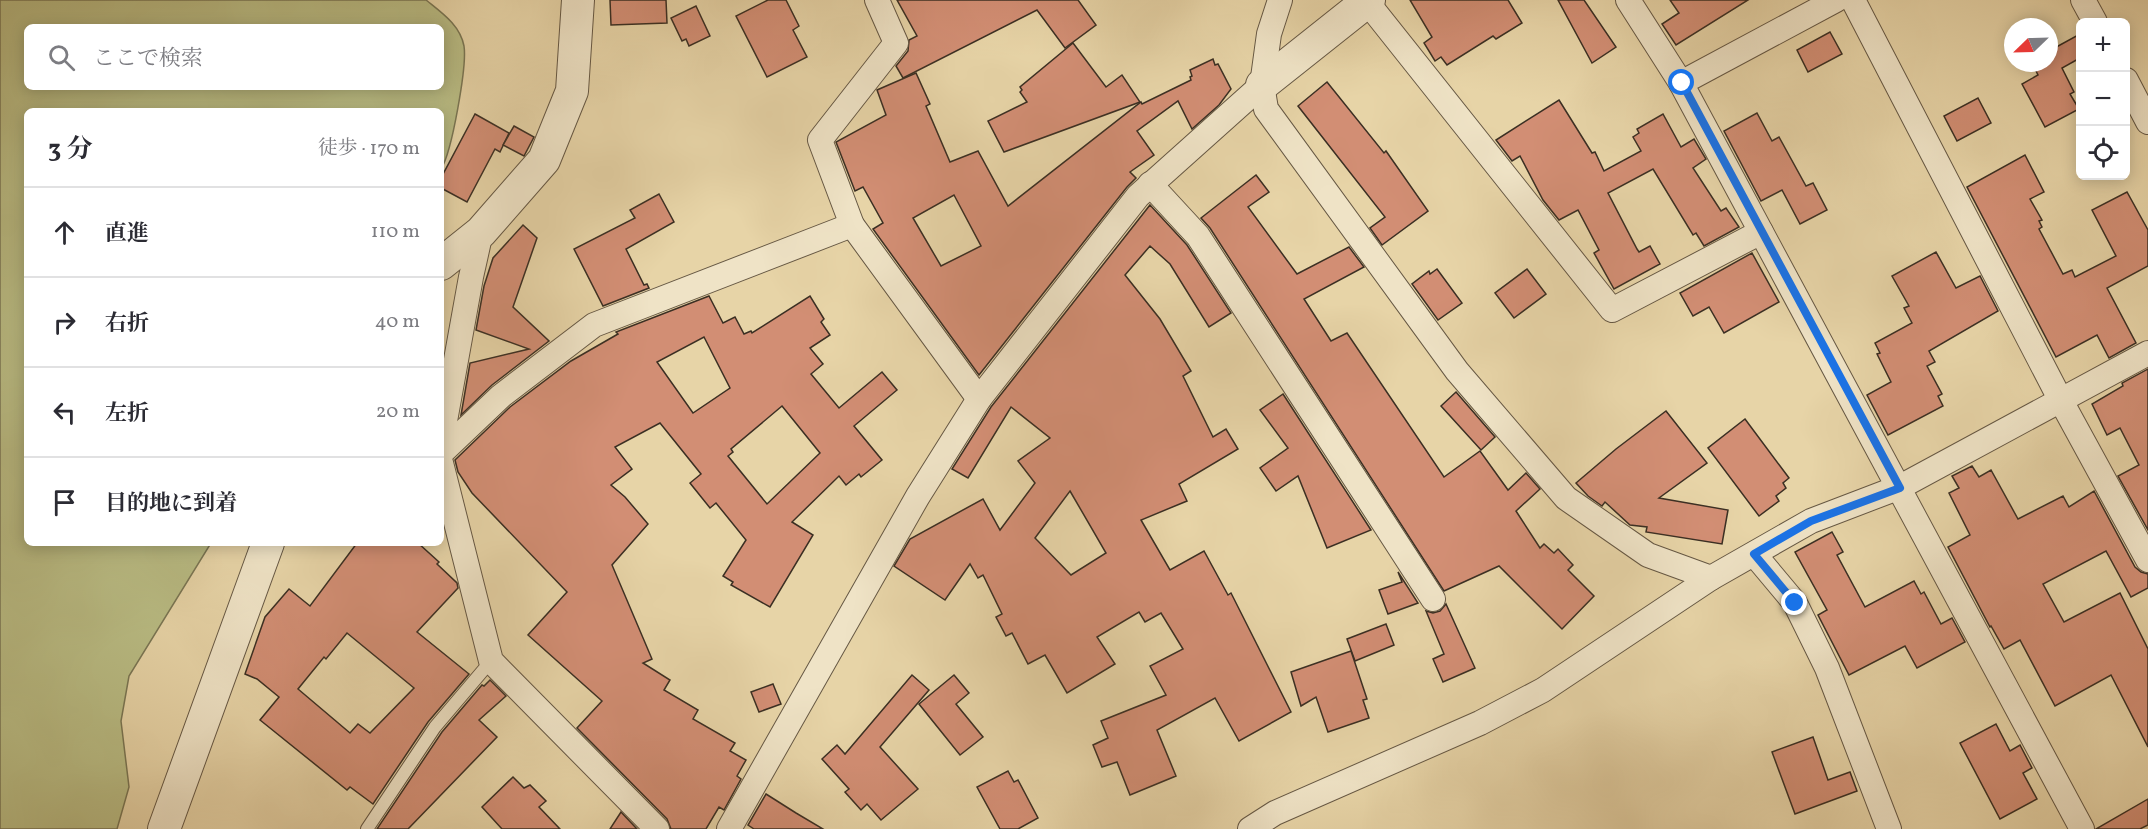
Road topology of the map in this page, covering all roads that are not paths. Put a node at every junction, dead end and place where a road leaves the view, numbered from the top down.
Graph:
1 (578, 0) edge
2 (877, 0) edge
3 (1280, 0) edge
4 (1628, 0) edge
5 (1836, 0) edge
6 (1853, 0) edge
7 (2083, 0) edge
8 (1368, 1) edge
9 (2093, 18) edge
10 (1682, 83) junction
11 (1262, 85) junction
12 (2130, 88) edge
13 (2148, 122) edge
14 (1150, 184) junction
15 (852, 225) junction
16 (481, 232) junction
17 (1761, 232) junction
18 (444, 262) edge
19 (2148, 353) edge
20 (979, 399) junction
21 (2060, 399) junction
22 (444, 426) edge
23 (444, 450) edge
24 (444, 475) edge
25 (1900, 488) junction
26 (267, 546) edge
27 (1754, 554) junction
28 (2148, 560) edge
29 (1711, 578) junction
30 (1433, 599) dead end
31 (491, 661) junction
32 (164, 829) edge
33 (367, 829) edge
34 (657, 829) edge
35 (729, 829) edge
36 (1250, 829) edge
37 (1889, 829) edge
38 (2082, 829) edge

1 - 16 street
2 - 15 street
3 - 11 street
4 - 10 street
5 - 10 street
6 - 21 street
7 - 9 street
8 - 11 street
8 - 17 street
10 - 17 street
11 - 14 street
11 - 29 street
12 - 13 street
14 - 20 street
14 - 30 street
15 - 20 street
15 - 23 street
16 - 18 street
16 - 22 street
17 - 25 street
19 - 21 street
20 - 35 street
21 - 25 street
21 - 28 street
24 - 31 street
25 - 27 street
25 - 38 street
26 - 32 street
27 - 29 street
27 - 37 street
29 - 36 street
31 - 33 lane
31 - 34 street

